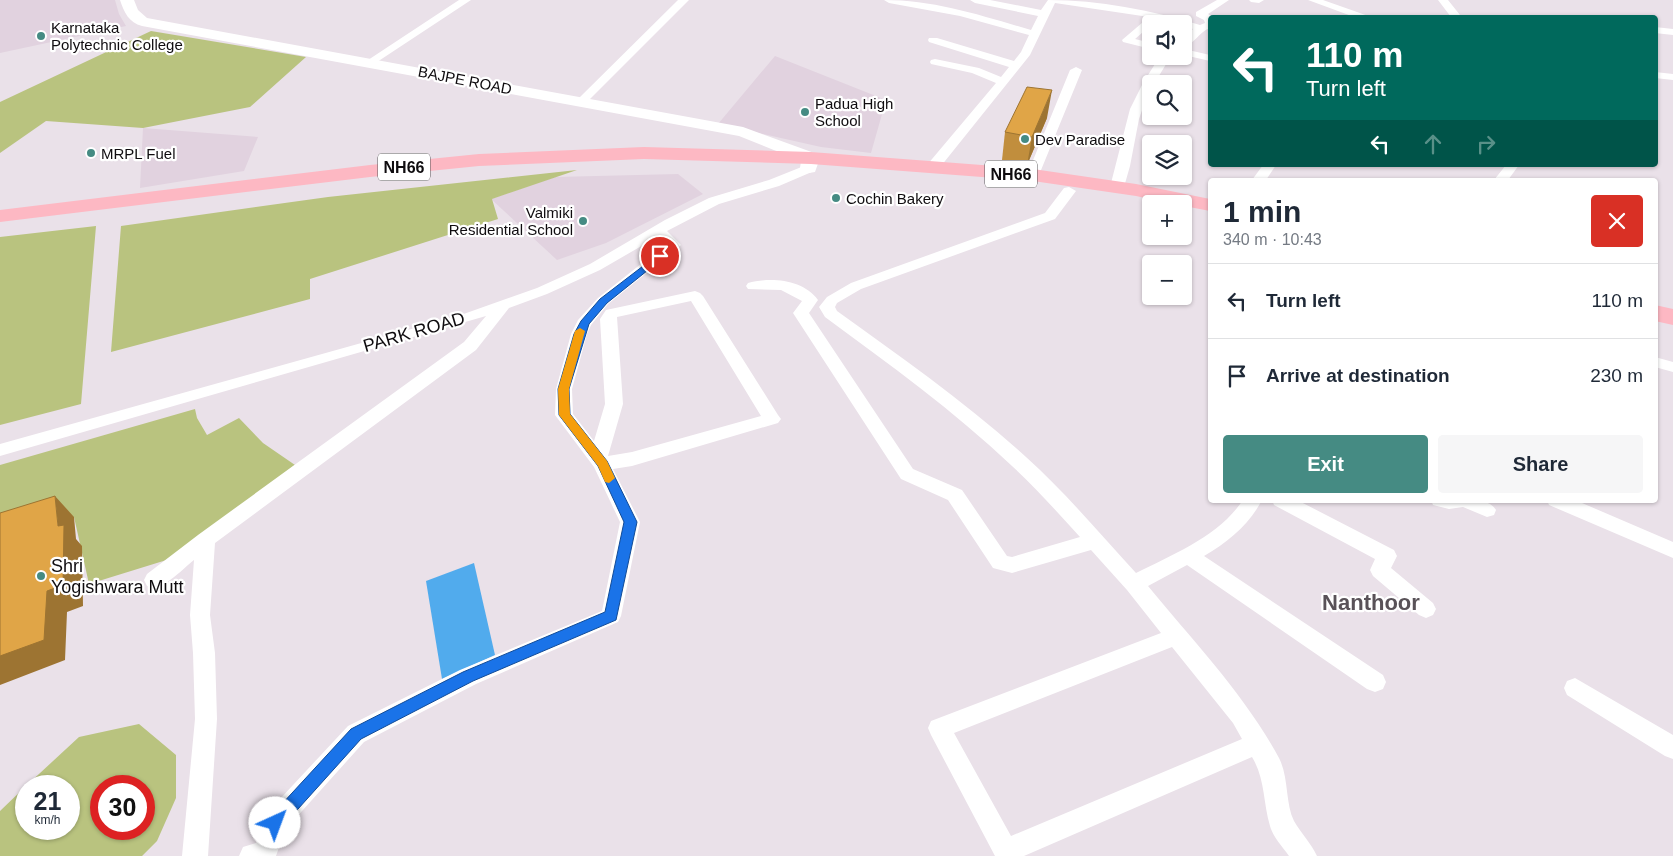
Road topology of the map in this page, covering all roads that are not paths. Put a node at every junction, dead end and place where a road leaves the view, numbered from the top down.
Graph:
1 (127, 0) edge
2 (466, 0) edge
3 (684, 0) edge
4 (889, 0) edge
5 (975, 0) edge
6 (1053, 0) edge
7 (1224, 0) edge
8 (1254, 0) edge
9 (1259, 0) edge
10 (1313, 0) edge
11 (1443, 0) edge
12 (1044, 14) junction
13 (1158, 15) edge
14 (1358, 15) edge
15 (1456, 15) dead end
16 (1208, 18) edge
17 (1192, 23) edge
18 (1206, 26) edge
19 (1142, 28) edge
20 (1658, 30) edge
21 (1673, 32) edge
22 (1035, 34) junction
23 (1192, 37) edge
24 (933, 40) dead end
25 (1142, 44) edge
26 (1192, 54) edge
27 (1208, 58) edge
28 (370, 62) junction
29 (935, 62) dead end
30 (1016, 65) junction
31 (1160, 65) edge
32 (1076, 70) dead end
33 (1658, 75) edge
34 (1673, 76) edge
35 (1002, 81) junction
36 (582, 102) junction
37 (810, 163) junction
38 (1269, 167) edge
39 (1511, 167) edge
40 (932, 168) junction
41 (1033, 175) junction
42 (1260, 178) edge
43 (1503, 178) edge
44 (1117, 187) junction
45 (1069, 191) junction
46 (1142, 202) edge
47 (1208, 205) edge
48 (1192, 211) edge
49 (1208, 214) edge
50 (0, 216) edge
51 (0, 225) edge
52 (658, 230) junction
53 (753, 286) dead end
54 (1658, 301) edge
55 (504, 304) junction
56 (1673, 304) edge
57 (1658, 314) edge
58 (1673, 317) edge
59 (1658, 363) edge
60 (1673, 367) edge
61 (0, 450) edge
62 (600, 462) junction
63 (1252, 503) edge
64 (1286, 503) edge
65 (1472, 503) edge
66 (1563, 503) edge
67 (1487, 510) dead end
68 (205, 540) junction
69 (1094, 541) junction
70 (1673, 550) edge
71 (1187, 555) junction
72 (154, 580) dead end
73 (1134, 584) junction
74 (1426, 609) dead end
75 (1176, 636) junction
76 (1375, 682) dead end
77 (1575, 688) dead end
78 (1258, 743) junction
79 (1673, 748) edge
80 (195, 856) edge
81 (252, 856) edge
82 (1304, 856) edge

1 - 28 street, BAJPE ROAD
2 - 28 street
3 - 36 street
4 - 22 street
5 - 12 street
6 - 12 street
6 - 13 street
7 - 16 street
8 - 9 street
10 - 14 street
11 - 15 street
12 - 22 street
17 - 18 street
18 - 23 street
19 - 25 street
20 - 21 street
22 - 30 street
24 - 30 street
26 - 27 street
28 - 36 street, BAJPE ROAD
29 - 35 street
30 - 35 street
31 - 44 street
32 - 41 street
33 - 34 street
35 - 40 street
36 - 37 street, BAJPE ROAD
37 - 40 highway, NH66
37 - 45 highway, NH66
37 - 50 highway, NH66
37 - 51 highway, NH66
37 - 52 street, PARK ROAD
38 - 42 street
39 - 43 street
40 - 41 highway, NH66
41 - 44 highway, NH66
44 - 47 highway, NH66
45 - 46 highway, NH66
45 - 69 street
48 - 49 highway
52 - 55 street, PARK ROAD
52 - 62 street
53 - 69 street
54 - 56 highway
55 - 61 street, PARK ROAD
55 - 68 street
57 - 58 highway
59 - 60 street
62 - 62 street
62 - 81 street
63 - 71 street
64 - 74 street
65 - 67 street
66 - 70 street
68 - 72 street
68 - 80 street
69 - 73 street
71 - 73 street
71 - 76 street
73 - 75 street
75 - 78 street
75 - 78 street
77 - 79 street
78 - 82 street

